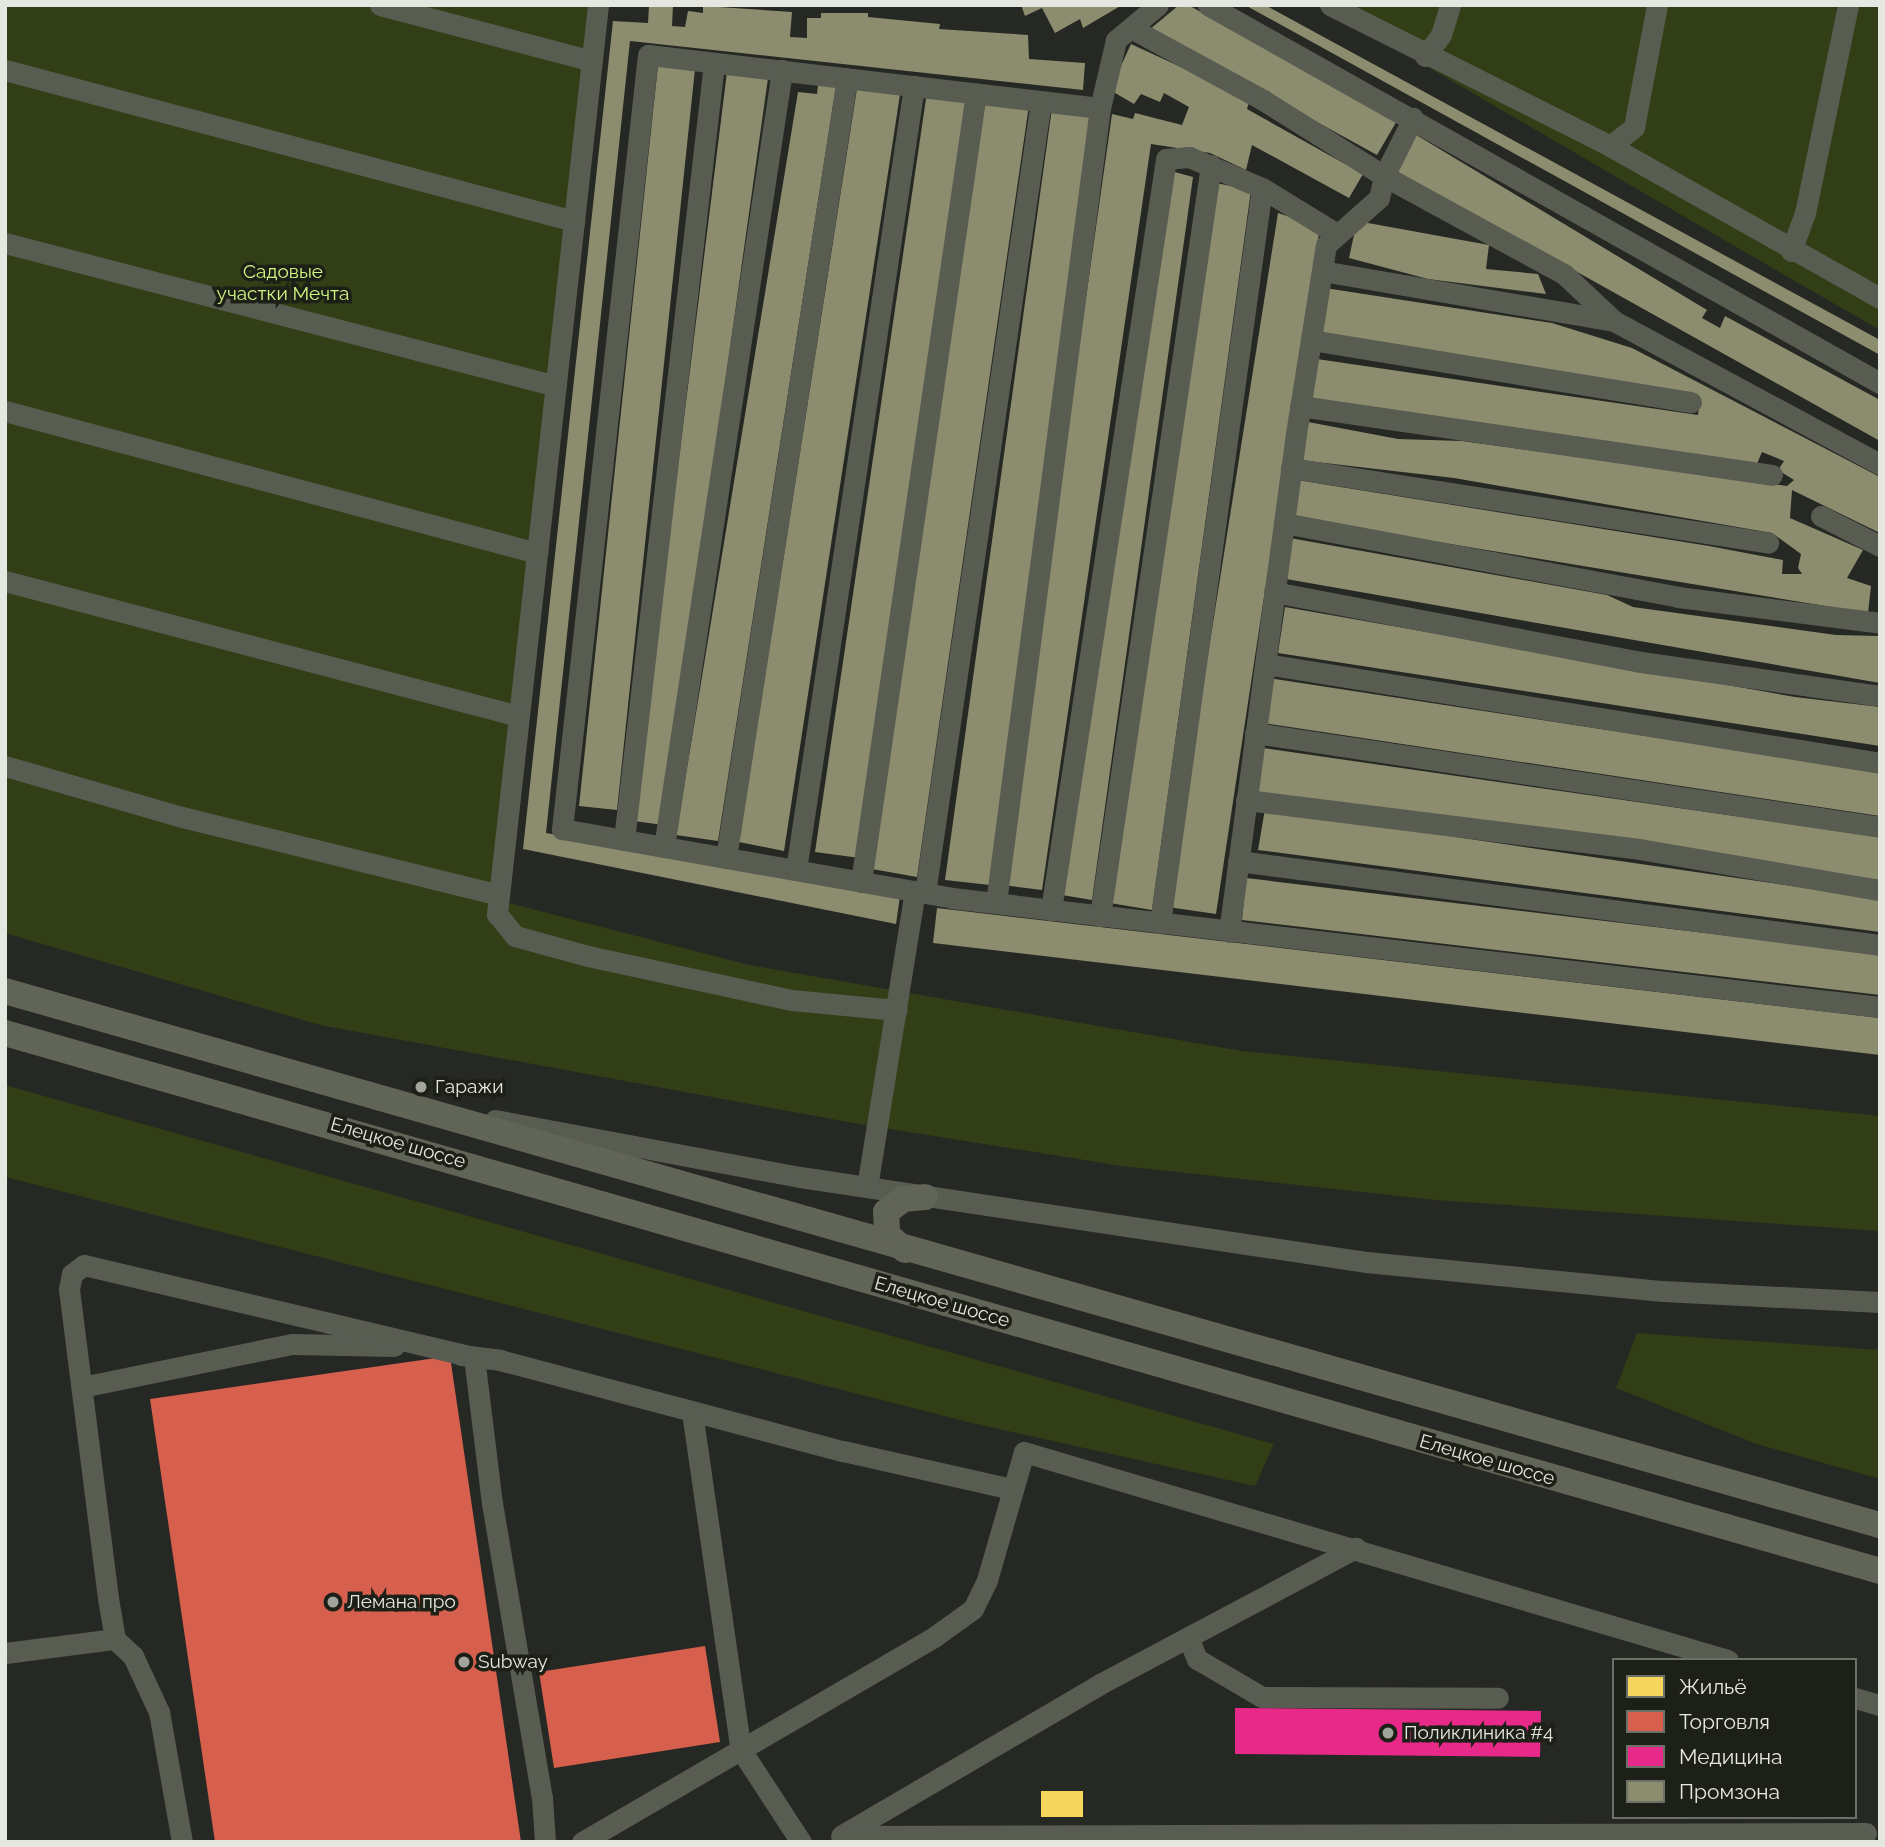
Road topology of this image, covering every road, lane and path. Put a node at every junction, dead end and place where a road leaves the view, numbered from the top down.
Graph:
1 (380, 5) edge
2 (598, 5) edge
3 (1158, 5) edge
4 (1208, 5) edge
5 (1330, 5) edge
6 (1450, 5) edge
7 (1657, 5) edge
8 (1848, 5) edge
9 (1131, 28) junction
10 (1425, 56) junction
11 (592, 61) junction
12 (715, 62) junction
13 (5, 70) edge
14 (782, 70) junction
15 (847, 78) junction
16 (914, 86) junction
17 (976, 93) junction
18 (1041, 101) junction
19 (1100, 108) junction
20 (1413, 118) junction
21 (1610, 146) junction
22 (1211, 165) junction
23 (1384, 176) junction
24 (1262, 188) junction
25 (574, 221) junction
26 (1337, 234) junction
27 (5, 243) edge
28 (1791, 251) junction
29 (1322, 271) junction
30 (1880, 298) edge
31 (1614, 321) junction
32 (1311, 340) junction
33 (1880, 383) edge
34 (556, 386) junction
35 (1691, 402) dead end
36 (1300, 406) junction
37 (5, 411) edge
38 (1880, 464) edge
39 (1291, 468) junction
40 (1772, 475) dead end
41 (1821, 516) dead end
42 (1284, 523) junction
43 (1768, 542) dead end
44 (1880, 546) edge
45 (537, 553) junction
46 (5, 581) edge
47 (1275, 592) junction
48 (1880, 623) edge
49 (1265, 664) junction
50 (1880, 696) edge
51 (519, 716) junction
52 (1255, 733) junction
53 (1880, 763) edge
54 (5, 766) edge
55 (1247, 800) junction
56 (1880, 827) edge
57 (624, 840) junction
58 (664, 847) junction
59 (726, 858) junction
60 (1238, 861) junction
61 (796, 870) junction
62 (861, 882) junction
63 (1880, 890) edge
64 (920, 892) junction
65 (499, 895) junction
66 (996, 903) junction
67 (1051, 910) junction
68 (1100, 916) junction
69 (1160, 923) junction
70 (1229, 932) junction
71 (1880, 945) edge
72 (5, 991) edge
73 (1880, 1007) edge
74 (897, 1010) junction
75 (5, 1033) edge
76 (398, 1101) junction
77 (867, 1187) junction
78 (925, 1197) junction
79 (907, 1251) junction
80 (1880, 1302) edge
81 (474, 1357) junction
82 (82, 1387) junction
83 (692, 1412) junction
84 (1012, 1489) junction
85 (1880, 1525) edge
86 (1356, 1548) junction
87 (1880, 1570) edge
88 (1188, 1637) junction
89 (115, 1639) junction
90 (5, 1653) edge
91 (1721, 1658) edge
92 (1498, 1698) dead end
93 (1857, 1699) edge
94 (1880, 1705) edge
95 (741, 1750) junction
96 (1870, 1835) edge
97 (1208, 1838) edge
98 (1266, 1838) edge
99 (1402, 1838) edge
100 (836, 1839) edge
101 (1058, 1839) edge
102 (1625, 1839) edge
103 (1735, 1839) edge
104 (182, 1842) edge
105 (545, 1842) edge
106 (582, 1842) edge
107 (801, 1842) edge

1 - 11 street
2 - 11 street
3 - 9 street
4 - 20 street
5 - 10 street
6 - 10 street
7 - 21 street
8 - 28 street
9 - 19 street
9 - 23 street
10 - 21 street
11 - 25 street
12 - 14 street
12 - 57 street
12 - 57 street
13 - 25 street
14 - 15 street
14 - 58 street
15 - 16 street
15 - 59 street
16 - 17 street
16 - 61 street
17 - 18 street
17 - 62 street
18 - 19 street
18 - 64 street
19 - 66 street
20 - 23 street
20 - 33 street
21 - 28 street
22 - 24 street
22 - 67 street
22 - 68 street
23 - 26 street
23 - 31 street
24 - 26 street
24 - 69 street
25 - 34 street
26 - 29 street
27 - 34 street
28 - 30 street
29 - 31 street
29 - 32 street
31 - 38 street
32 - 35 street
32 - 36 street
34 - 45 street
36 - 39 street
36 - 40 street
37 - 45 street
39 - 42 street
39 - 43 street
41 - 44 street
42 - 47 street
42 - 48 street
45 - 51 street
46 - 51 street
47 - 49 street
47 - 50 street
49 - 52 street
49 - 53 street
51 - 65 street
52 - 55 street
52 - 56 street
54 - 65 street
55 - 60 street
55 - 63 street
57 - 58 street
58 - 59 street
59 - 61 street
60 - 70 street
60 - 71 street
61 - 62 street
62 - 64 street
64 - 66 street
64 - 74 street
65 - 74 street
66 - 67 street
67 - 68 street
68 - 69 street
69 - 70 street
70 - 73 street
72 - 76 main road, Елецкое шоссе
74 - 77 street
75 - 87 main road, Елецкое шоссе
76 - 77 street
76 - 79 main road, Елецкое шоссе
77 - 78 street
78 - 79 main road
78 - 80 street
79 - 85 main road, Елецкое шоссе
81 - 82 street
81 - 82 street
81 - 83 street
81 - 105 street
82 - 89 street
83 - 84 street
83 - 95 street
84 - 86 street
84 - 95 street
86 - 88 street
86 - 91 street
88 - 92 street
88 - 100 street
89 - 90 street
89 - 104 street
93 - 94 street
95 - 106 street
95 - 107 street
96 - 103 street
97 - 98 street
97 - 101 street
98 - 99 street
99 - 102 street
100 - 101 street
102 - 103 street

